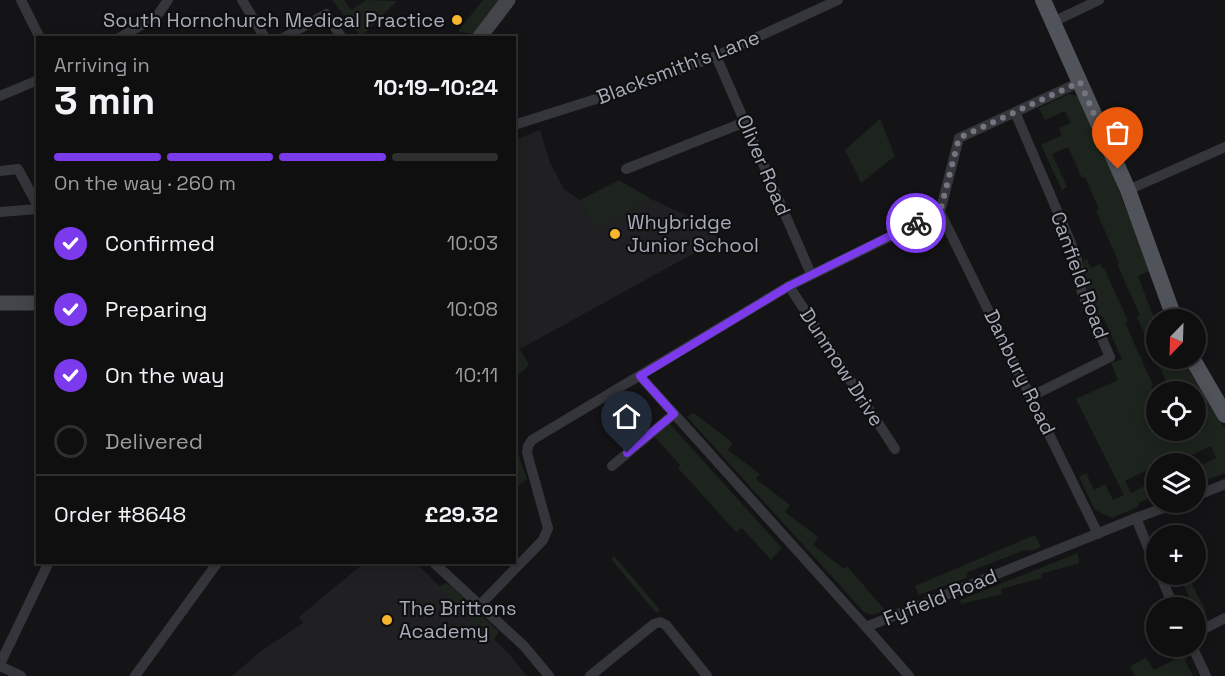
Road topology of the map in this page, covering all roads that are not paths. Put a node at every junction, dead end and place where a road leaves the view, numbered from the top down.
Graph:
1 (21, 0) edge
2 (168, 0) edge
3 (242, 0) edge
4 (508, 0) edge
5 (838, 0) edge
6 (1043, 0) edge
7 (1099, 0) edge
8 (1053, 22) junction
9 (39, 36) edge
10 (122, 36) edge
11 (264, 36) edge
12 (287, 36) edge
13 (341, 36) edge
14 (481, 36) edge
15 (716, 56) junction
16 (36, 81) edge
17 (1080, 82) junction
18 (0, 96) edge
19 (1015, 112) junction
20 (745, 122) junction
21 (516, 125) edge
22 (1225, 147) edge
23 (626, 169) dead end
24 (0, 171) edge
25 (1128, 190) junction
26 (36, 204) edge
27 (36, 208) edge
28 (0, 212) edge
29 (940, 212) junction
30 (811, 274) junction
31 (789, 286) junction
32 (0, 303) edge
33 (36, 303) edge
34 (1171, 309) edge
35 (1198, 369) edge
36 (640, 376) junction
37 (1032, 396) junction
38 (674, 414) junction
39 (1225, 415) edge
40 (895, 449) dead end
41 (612, 466) dead end
42 (1225, 484) edge
43 (1206, 492) edge
44 (1150, 513) edge
45 (1136, 518) junction
46 (1098, 534) junction
47 (1146, 542) edge
48 (48, 564) edge
49 (217, 564) edge
50 (435, 564) edge
51 (480, 605) junction
52 (1225, 618) edge
53 (866, 627) junction
54 (1206, 628) edge
55 (1197, 657) edge
56 (0, 665) edge
57 (21, 676) edge
58 (135, 676) edge
59 (549, 676) edge
60 (590, 676) edge
61 (707, 676) edge
62 (909, 676) edge
63 (1206, 676) edge

1 - 9 street
2 - 10 street
3 - 11 street
4 - 14 street
5 - 15 street, Blacksmith's Lane
6 - 8 main road
7 - 8 street
8 - 17 main road
12 - 13 street
15 - 20 street, Oliver Road
15 - 21 street, Blacksmith's Lane
16 - 18 street
17 - 19 street
17 - 25 main road
19 - 29 street
19 - 37 street, Canfield Road
20 - 23 street
20 - 30 street, Oliver Road
22 - 25 street
24 - 26 street
25 - 34 main road
27 - 28 street
29 - 30 street
29 - 37 street, Danbury Road
30 - 31 street
31 - 36 street
31 - 40 street, Dunmow Drive
32 - 33 street
35 - 39 main road
36 - 38 street, Fyfield Road
36 - 51 street
37 - 46 street, Danbury Road
38 - 41 street
38 - 53 street, Fyfield Road
42 - 43 street
44 - 45 street, Fyfield Road
45 - 46 street, Fyfield Road
45 - 47 street
46 - 53 street, Fyfield Road
48 - 56 street
49 - 58 street
50 - 51 street
51 - 59 street
52 - 54 street
53 - 62 street
55 - 63 street
56 - 57 street
60 - 61 street

